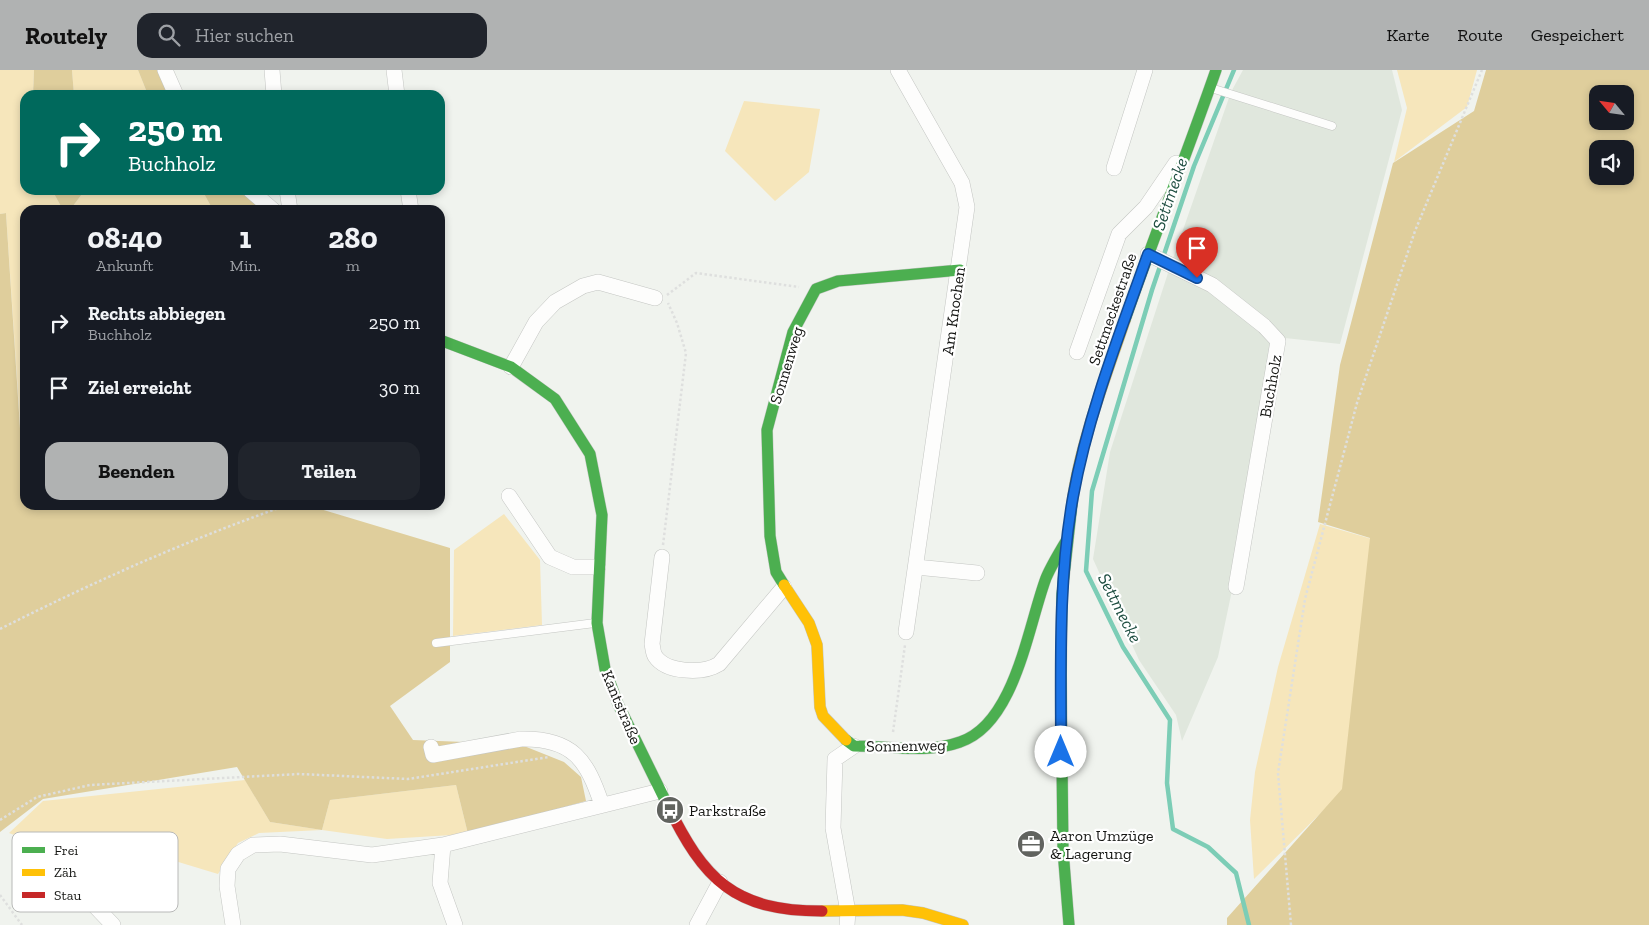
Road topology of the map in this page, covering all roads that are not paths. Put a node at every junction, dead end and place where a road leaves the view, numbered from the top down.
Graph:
1 (165, 70) edge
2 (272, 70) edge
3 (394, 70) edge
4 (898, 70) edge
5 (1146, 70) edge
6 (1216, 70) edge
7 (1212, 88) junction
8 (174, 90) edge
9 (274, 90) edge
10 (396, 90) edge
11 (1332, 126) dead end
12 (1192, 139) junction
13 (1114, 168) dead end
14 (256, 195) edge
15 (267, 205) edge
16 (1151, 256) junction
17 (960, 270) junction
18 (655, 298) road end
19 (445, 342) edge
20 (1078, 352) dead end
21 (511, 367) junction
22 (509, 496) dead end
23 (1068, 538) junction
24 (662, 557) road end
25 (598, 567) junction
26 (916, 567) junction
27 (976, 573) dead end
28 (784, 587) junction
29 (1236, 587) dead end
30 (597, 623) junction
31 (906, 632) road end
32 (436, 643) dead end
33 (854, 746) junction
34 (431, 747) dead end
35 (660, 791) junction
36 (602, 805) junction
37 (443, 845) junction
38 (720, 882) junction
39 (101, 912) edge
40 (847, 919) edge
41 (113, 925) edge
42 (234, 925) edge
43 (456, 925) edge
44 (697, 925) edge
45 (964, 925) edge
46 (1069, 925) edge

1 - 8 street
2 - 9 street
3 - 10 street
4 - 17 street, Am Knochen
5 - 13 street
6 - 7 street, Settmeckestraße
7 - 11 lane
7 - 12 street, Settmeckestraße
12 - 16 street, Settmeckestraße
12 - 20 street
14 - 15 street
16 - 23 street, Settmeckestraße
16 - 29 street, Buchholz
17 - 26 street, Am Knochen
17 - 28 street, Sonnenweg
18 - 21 street
19 - 21 street, Kantstraße
21 - 25 street, Kantstraße
22 - 25 street
23 - 33 street, Sonnenweg
23 - 46 street, Settmeckestraße
24 - 28 street
25 - 30 street, Kantstraße
26 - 27 street
26 - 31 street, Am Knochen
28 - 33 street, Sonnenweg
30 - 32 lane
30 - 35 street, Kantstraße
33 - 40 street, Sonnenweg
34 - 36 street
35 - 36 street
35 - 38 street, Kantstraße
36 - 37 street
37 - 42 street
37 - 43 street
38 - 40 street, Kantstraße
38 - 44 street
39 - 41 street
40 - 45 street, Kantstraße

